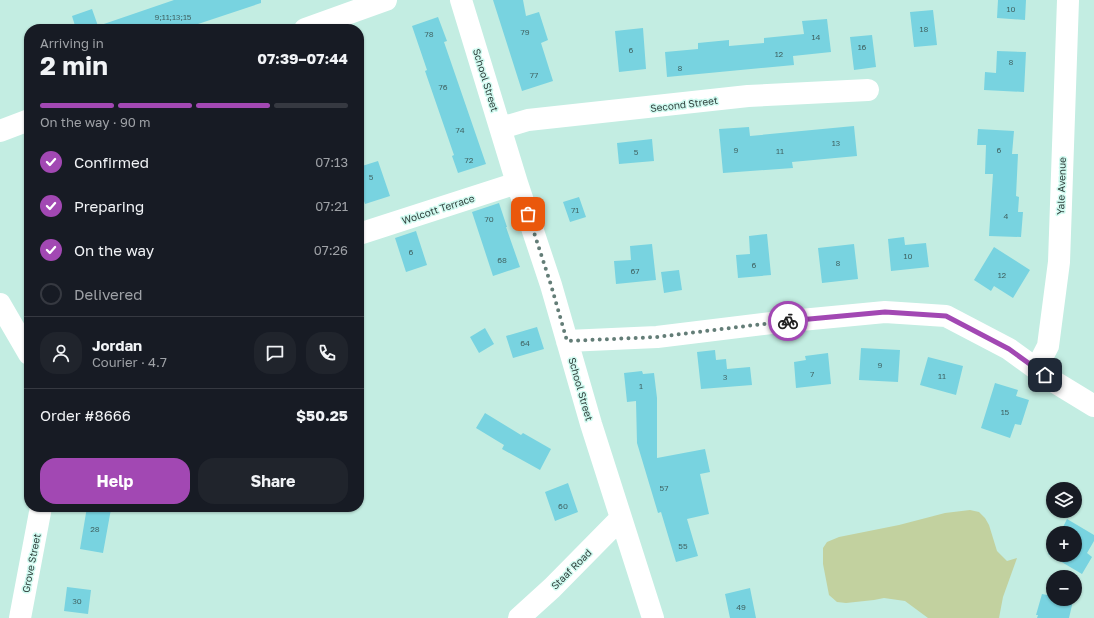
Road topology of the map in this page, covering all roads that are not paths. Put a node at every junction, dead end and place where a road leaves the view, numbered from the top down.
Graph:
1 (386, 0) edge
2 (461, 0) edge
3 (1068, 0) edge
4 (319, 24) edge
5 (868, 90) dead end
6 (24, 122) edge
7 (501, 128) junction
8 (0, 131) edge
9 (517, 183) junction
10 (364, 232) edge
11 (0, 304) edge
12 (567, 341) junction
13 (24, 345) edge
14 (1036, 369) junction
15 (1094, 406) edge
16 (40, 512) edge
17 (621, 518) junction
18 (20, 618) edge
19 (518, 618) edge
20 (653, 618) edge

1 - 4 street
2 - 7 street, School Street
3 - 14 street, Yale Avenue
5 - 7 street, Second Street
6 - 8 street
7 - 9 street, School Street
9 - 10 street, Wolcott Terrace
9 - 12 street, School Street
11 - 13 street
12 - 14 street
12 - 17 street, School Street
14 - 15 street
16 - 18 street, Grove Street
17 - 19 street, Staaf Road
17 - 20 street, School Street

